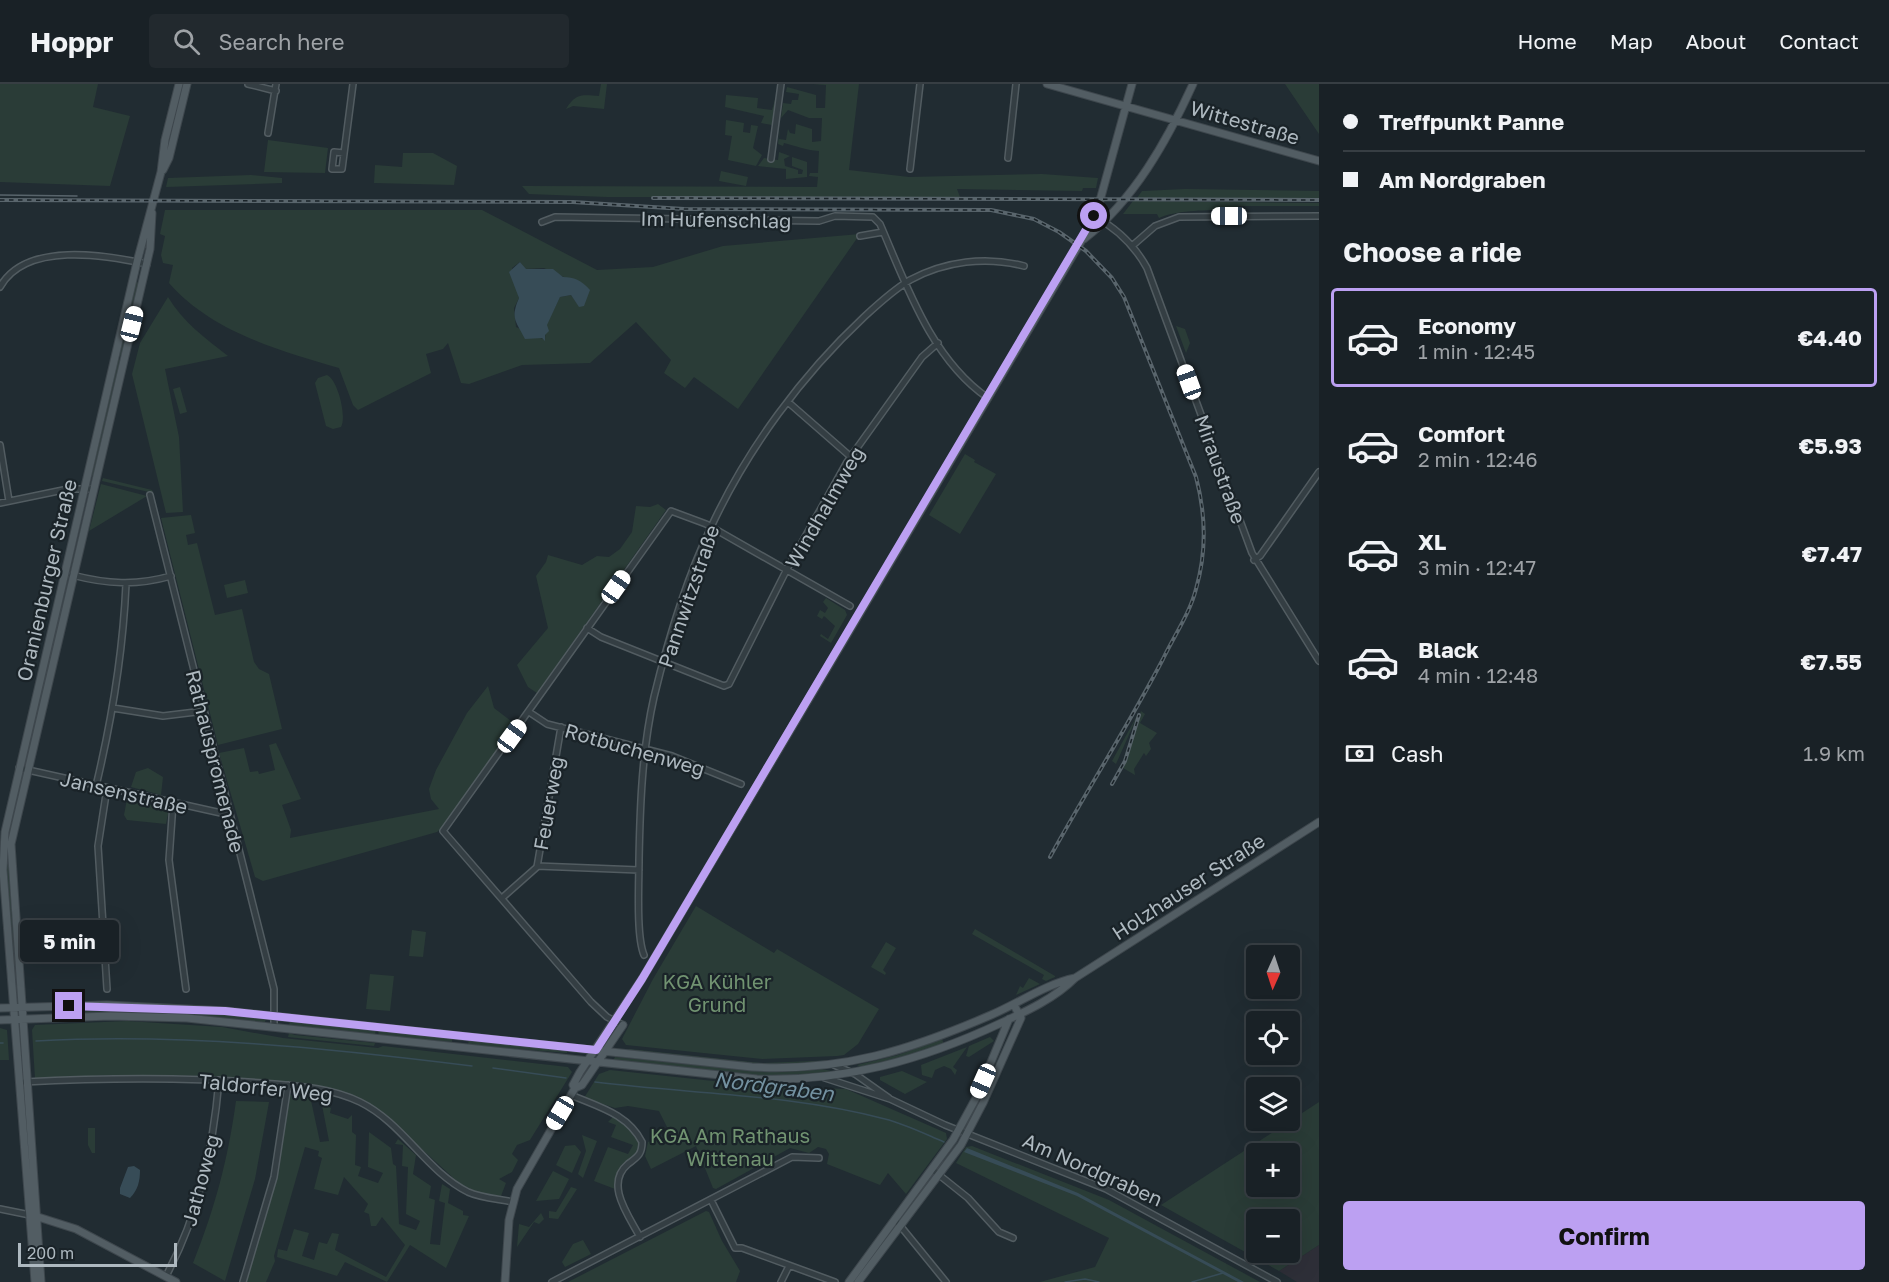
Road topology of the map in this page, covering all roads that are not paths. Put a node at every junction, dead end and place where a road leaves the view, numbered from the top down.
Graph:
1 (179, 84) edge
2 (187, 84) edge
3 (248, 84) edge
4 (353, 84) edge
5 (781, 84) edge
6 (920, 84) edge
7 (1016, 84) edge
8 (1047, 84) edge
9 (1132, 84) edge
10 (1193, 84) edge
11 (276, 87) edge
12 (1126, 106) junction
13 (1176, 120) junction
14 (268, 134) dead end
15 (344, 153) dead end
16 (1008, 158) dead end
17 (771, 159) dead end
18 (1319, 161) edge
19 (910, 169) dead end
20 (161, 172) junction
21 (152, 213) junction
22 (1094, 216) junction
23 (1319, 216) edge
24 (542, 222) dead end
25 (1106, 222) junction
26 (883, 232) junction
27 (860, 236) dead end
28 (1082, 240) junction
29 (1132, 246) junction
30 (137, 262) junction
31 (147, 264) junction
32 (1024, 266) dead end
33 (1051, 276) dead end
34 (1059, 280) junction
35 (905, 284) junction
36 (0, 287) edge
37 (938, 343) junction
38 (988, 398) junction
39 (788, 402) junction
40 (0, 445) edge
41 (851, 457) junction
42 (1319, 472) edge
43 (84, 488) junction
44 (94, 489) junction
45 (150, 495) dead end
46 (9, 501) junction
47 (0, 503) edge
48 (711, 527) junction
49 (1254, 560) junction
50 (787, 569) junction
51 (64, 573) junction
52 (72, 575) junction
53 (171, 576) junction
54 (126, 584) junction
55 (850, 606) dead end
56 (587, 628) junction
57 (664, 660) junction
58 (1319, 661) edge
59 (113, 708) junction
60 (204, 711) junction
61 (529, 712) junction
62 (561, 727) junction
63 (647, 750) junction
64 (19, 768) junction
65 (27, 770) junction
66 (741, 784) dead end
67 (96, 786) junction
68 (107, 788) junction
69 (173, 803) junction
70 (230, 815) junction
71 (1319, 822) edge
72 (537, 866) junction
73 (639, 870) junction
74 (501, 898) junction
75 (644, 955) dead end
76 (1075, 978) junction
77 (107, 989) dead end
78 (186, 989) dead end
79 (1014, 1005) junction
80 (14, 1007) junction
81 (22, 1007) junction
82 (0, 1008) edge
83 (1020, 1014) junction
84 (275, 1016) junction
85 (15, 1019) junction
86 (23, 1019) junction
87 (1009, 1019) junction
88 (0, 1020) edge
89 (615, 1021) junction
90 (622, 1025) joint
91 (969, 1025) junction
92 (274, 1027) junction
93 (459, 1035) junction
94 (974, 1035) junction
95 (457, 1047) junction
96 (571, 1047) junction
97 (596, 1050) junction
98 (606, 1052) junction
99 (570, 1059) junction
100 (588, 1061) junction
101 (598, 1062) junction
102 (834, 1065) junction
103 (855, 1074) junction
104 (825, 1078) junction
105 (219, 1080) junction
106 (24, 1082) junction
107 (288, 1085) junction
108 (573, 1092) junction
109 (890, 1099) junction
110 (958, 1131) junction
111 (967, 1134) junction
112 (819, 1158) dead end
113 (933, 1170) junction
114 (940, 1175) junction
115 (711, 1200) junction
116 (513, 1202) junction
117 (0, 1209) edge
118 (34, 1216) junction
119 (898, 1222) junction
120 (640, 1237) junction
121 (1012, 1238) dead end
122 (37, 1264) junction
123 (789, 1266) junction
124 (166, 1276) junction
125 (35, 1282) edge
126 (41, 1282) edge
127 (176, 1282) edge
128 (243, 1282) edge
129 (505, 1282) edge
130 (552, 1282) edge
131 (781, 1282) edge
132 (835, 1282) edge
133 (849, 1282) edge
134 (858, 1282) edge
135 (946, 1282) edge
136 (1277, 1282) edge

1 - 20 main road
2 - 20 main road
3 - 11 street
4 - 15 street
5 - 17 street
6 - 19 street
7 - 16 street
8 - 12 main road, Wittestraße
9 - 12 main road
10 - 13 main road
11 - 14 street
12 - 13 main road, Wittestraße
12 - 22 main road
13 - 18 main road, Wittestraße
13 - 25 main road
20 - 21 main road, Oranienburger Straße
21 - 30 main road, Oranienburger Straße
21 - 31 main road, Oranienburger Straße
22 - 25 street, Miraustraße
22 - 28 main road
23 - 29 street
24 - 26 street, Im Hufenschlag
25 - 28 main road
25 - 29 street, Miraustraße
26 - 27 street
26 - 35 street
28 - 34 main road
29 - 49 street, Miraustraße
30 - 31 street
30 - 36 street
30 - 43 main road, Oranienburger Straße
31 - 44 main road, Oranienburger Straße
32 - 35 street, Pannwitzstraße
33 - 34 street
34 - 38 main road
35 - 37 street
35 - 39 street, Pannwitzstraße
37 - 38 street
37 - 41 street, Windhalmweg
38 - 89 main road
39 - 41 street
39 - 48 street, Pannwitzstraße
40 - 46 street
41 - 50 street, Windhalmweg
42 - 49 street
43 - 44 street
43 - 46 street
43 - 51 main road, Oranienburger Straße
44 - 52 main road, Oranienburger Straße
45 - 53 street, Rathauspromenade
46 - 47 street
48 - 50 street
48 - 56 street
48 - 57 street, Pannwitzstraße
49 - 58 street, Miraustraße
50 - 55 street
50 - 57 street, Windhalmweg
51 - 52 street
51 - 64 main road, Oranienburger Straße
52 - 54 street
52 - 65 main road, Oranienburger Straße
53 - 54 street
53 - 60 street, Rathauspromenade
54 - 59 street
56 - 57 street
56 - 61 street
57 - 63 street, Pannwitzstraße
59 - 60 street
59 - 67 street
60 - 70 street, Rathauspromenade
61 - 62 street, Rotbuchenweg
61 - 74 street
62 - 63 street, Rotbuchenweg
62 - 72 street, Feuerweg
63 - 66 street, Rotbuchenweg
63 - 73 street, Pannwitzstraße
64 - 65 street, Jansenstraße
64 - 80 main road, Oranienburger Straße
65 - 67 street, Jansenstraße
65 - 81 main road, Oranienburger Straße
67 - 68 street, Jansenstraße
68 - 69 street, Jansenstraße
68 - 77 street
69 - 70 street, Jansenstraße
69 - 78 street
70 - 84 street, Rathauspromenade
71 - 76 main road, Holzhauser Straße
72 - 73 street
72 - 74 street, Feuerweg
73 - 75 street, Pannwitzstraße
74 - 89 street
76 - 79 main road, Holzhauser Straße
76 - 83 main road, Holzhauser Straße
79 - 83 main road
79 - 87 main road
79 - 91 main road, Holzhauser Straße
80 - 81 main road, Am Nordgraben
80 - 82 main road, Am Nordgraben
80 - 85 main road, Oranienburger Straße
81 - 84 main road, Am Nordgraben
81 - 86 main road, Oranienburger Straße
83 - 87 main road, Holzhauser Straße
83 - 111 main road
84 - 92 street, Rathauspromenade
84 - 93 main road, Am Nordgraben
85 - 86 main road, Am Nordgraben
85 - 88 main road, Am Nordgraben
85 - 106 main road, Oranienburger Straße
86 - 92 main road, Am Nordgraben
86 - 106 main road, Oranienburger Straße
87 - 94 main road, Holzhauser Straße
87 - 110 main road
89 - 90 street
89 - 97 main road
90 - 98 main road
91 - 94 main road
91 - 102 main road, Holzhauser Straße
92 - 95 main road, Am Nordgraben
93 - 95 main road
93 - 96 main road, Am Nordgraben
94 - 103 main road, Holzhauser Straße
95 - 99 main road, Am Nordgraben
96 - 97 main road, Am Nordgraben
96 - 99 main road
97 - 98 main road, Am Nordgraben
97 - 100 main road
98 - 101 main road
98 - 102 main road, Am Nordgraben
99 - 100 main road, Am Nordgraben
100 - 101 main road, Am Nordgraben
100 - 108 main road
101 - 104 main road, Am Nordgraben
101 - 108 main road
102 - 103 street, Am Nordgraben
103 - 104 main road, Am Nordgraben
103 - 109 street, Am Nordgraben
104 - 109 street, Am Nordgraben
105 - 106 street, Taldorfer Weg
105 - 107 street, Taldorfer Weg
105 - 124 street, Jathoweg
106 - 118 main road, Oranienburger Straße
107 - 116 street, Taldorfer Weg
107 - 128 street
108 - 116 main road
108 - 120 street
109 - 110 street, Am Nordgraben
110 - 111 street, Am Nordgraben
110 - 113 main road
111 - 114 main road
111 - 136 street, Am Nordgraben
112 - 115 street
113 - 114 street
113 - 119 main road
114 - 119 main road
114 - 121 street
115 - 120 street
115 - 123 street
116 - 129 main road
117 - 118 street
118 - 122 main road, Oranienburger Straße
118 - 124 main road
119 - 133 main road
119 - 134 main road
119 - 135 street
120 - 130 street
122 - 125 main road, Oranienburger Straße
122 - 126 main road, Oranienburger Straße
123 - 131 street
123 - 132 street
124 - 127 main road

